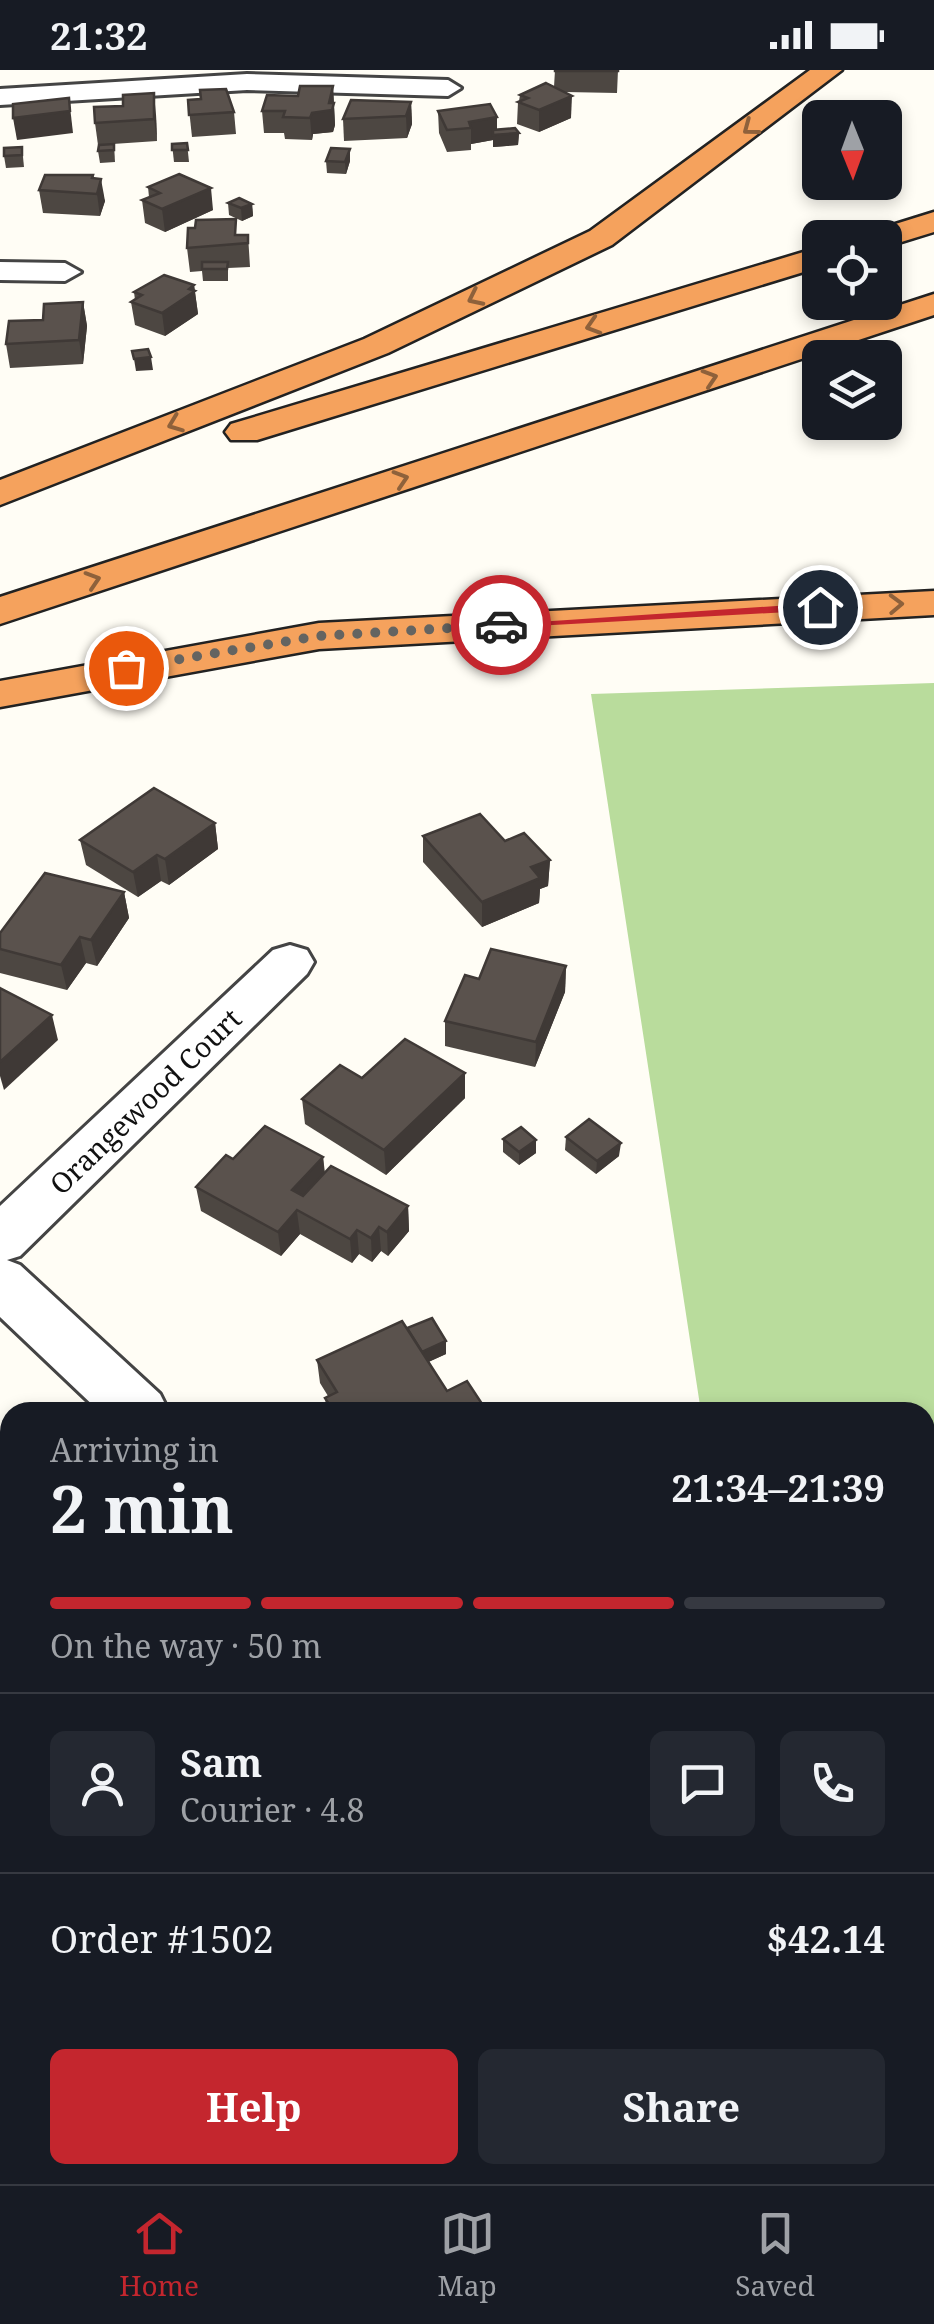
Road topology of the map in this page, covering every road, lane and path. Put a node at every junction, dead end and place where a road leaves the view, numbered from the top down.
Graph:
1 (828, 70) edge
2 (448, 88) dead end
3 (0, 97) edge
4 (934, 222) edge
5 (902, 232) edge
6 (802, 262) edge
7 (0, 272) edge
8 (66, 272) dead end
9 (934, 304) edge
10 (0, 496) edge
11 (934, 603) edge
12 (0, 610) edge
13 (0, 694) edge
14 (290, 962) dead end
15 (0, 1240) edge
16 (0, 1281) edge
17 (128, 1402) edge

1 -> 10 highway
2 - 3 street
4 - 5 highway
6 -> 10 highway
7 - 8 street
12 -> 9 highway
13 -> 11 highway
14 - 15 street, Orangewood Court
16 - 17 street

